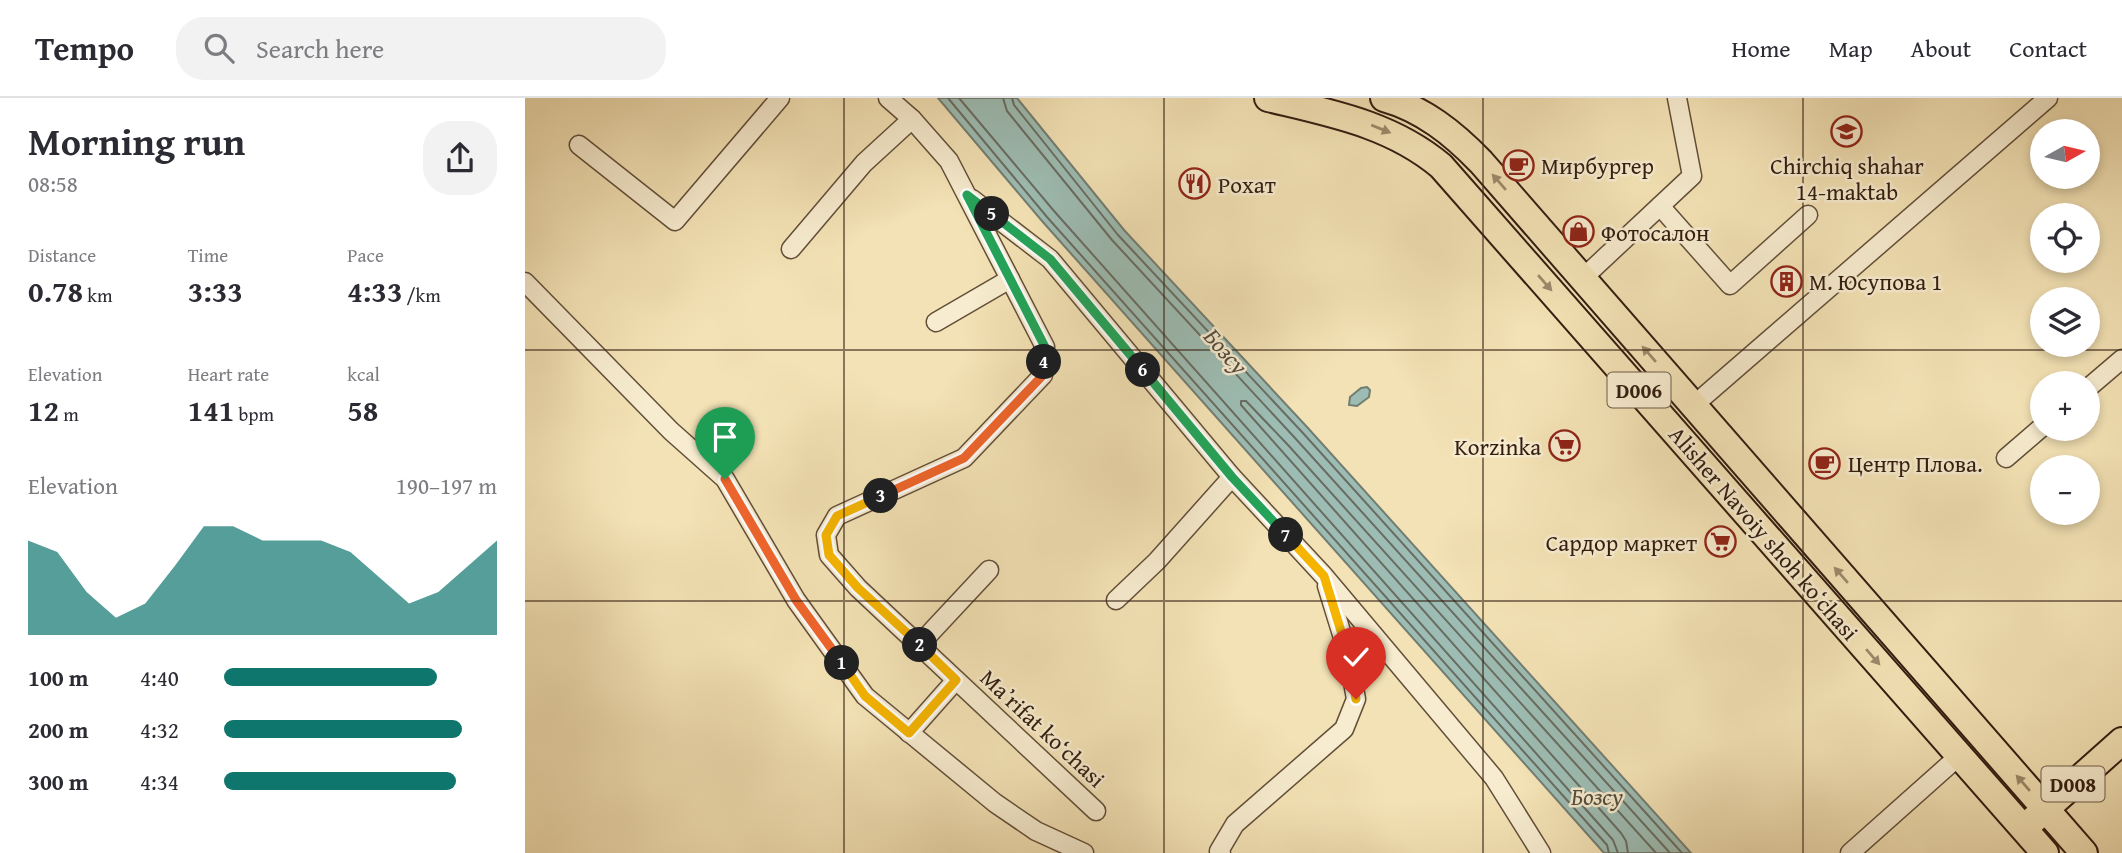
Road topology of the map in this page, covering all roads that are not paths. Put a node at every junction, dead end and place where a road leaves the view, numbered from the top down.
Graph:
1 (780, 98) edge
2 (888, 98) edge
3 (1268, 98) edge
4 (1384, 98) edge
5 (1677, 98) edge
6 (2048, 98) edge
7 (912, 118) junction
8 (579, 145) dead end
9 (967, 195) junction
10 (1660, 206) junction
11 (1808, 215) dead end
12 (791, 249) dead end
13 (1583, 278) junction
14 (1010, 279) junction
15 (525, 282) edge
16 (936, 322) dead end
17 (2122, 359) edge
18 (2100, 378) edge
19 (1694, 405) junction
20 (2030, 437) edge
21 (2006, 458) dead end
22 (1232, 477) junction
23 (989, 570) dead end
24 (1324, 576) junction
25 (1117, 600) dead end
26 (919, 645) junction
27 (956, 680) junction
28 (909, 733) junction
29 (2122, 741) edge
30 (1959, 756) junction
31 (2045, 808) junction
32 (1095, 811) dead end
33 (2023, 828) junction
34 (1084, 853) edge
35 (1221, 853) edge
36 (1541, 853) edge
37 (1850, 853) edge
38 (2045, 853) edge
39 (2084, 853) edge

1 - 8 street
2 - 7 street, Maʼrifat ko‘chasi
3 -> 30 main road, Alisher Navoiy shoh koʻchasi / D006
13 -> 4 main road, Alisher Navoiy shoh koʻchasi / D006
5 - 10 street
6 - 19 street
7 - 9 street, Maʼrifat ko‘chasi
7 - 12 street
9 - 14 street, Maʼrifat ko‘chasi
9 - 22 street
10 - 11 street
10 - 13 street
19 -> 13 main road, Alisher Navoiy shoh koʻchasi / D006
14 - 16 street
14 - 26 street, Maʼrifat ko‘chasi
15 - 28 street
17 - 18 street
31 -> 19 main road, Alisher Navoiy shoh koʻchasi / D006
20 - 21 street
22 - 24 street
22 - 25 street
23 - 26 street
24 - 35 street
24 - 36 street
26 - 27 street, Maʼrifat ko‘chasi
27 - 28 street, Maʼrifat ko‘chasi
27 - 32 street, Maʼrifat ko‘chasi
28 - 34 street
29 - 31 main road, D008
30 - 33 main road, Alisher Navoiy shoh koʻchasi / D006
30 - 37 street
31 - 33 main road, D008
31 - 39 main road, Alisher Navoiy shoh koʻchasi / D006
33 - 38 main road, Alisher Navoiy shoh koʻchasi / D006

